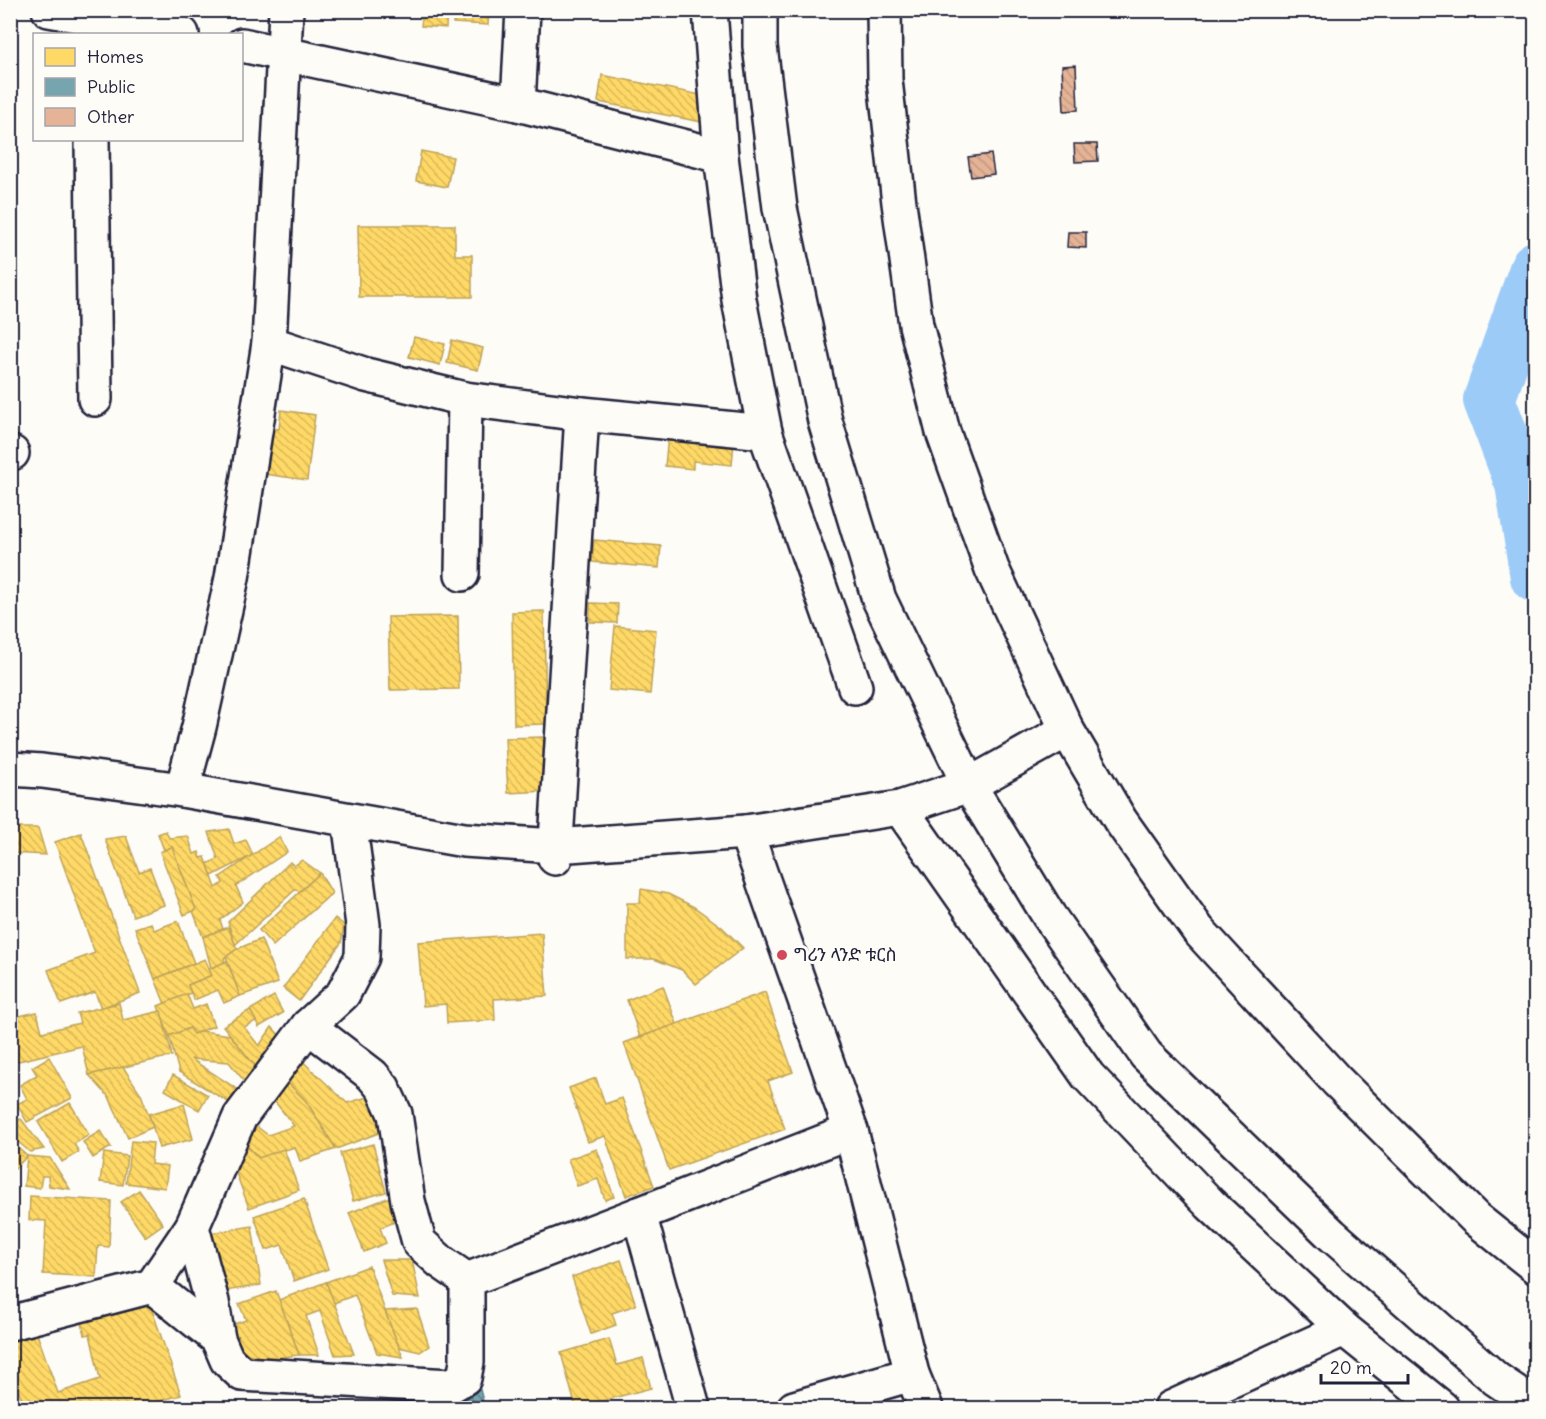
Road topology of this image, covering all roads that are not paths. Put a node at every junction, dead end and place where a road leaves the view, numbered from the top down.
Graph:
1 (49, 10) edge
2 (286, 10) edge
3 (523, 10) edge
4 (710, 10) edge
5 (760, 10) edge
6 (884, 10) edge
7 (91, 26) edge
8 (171, 33) edge
9 (243, 45) edge
10 (283, 52) junction
11 (518, 105) junction
12 (92, 141) edge
13 (722, 156) junction
14 (269, 343) junction
15 (95, 399) dead end
16 (465, 399) junction
17 (582, 414) junction
18 (765, 432) junction
19 (462, 574) dead end
20 (855, 687) dead end
21 (1067, 730) junction
22 (10, 770) edge
23 (969, 785) junction
24 (182, 790) junction
25 (900, 808) junction
26 (349, 820) junction
27 (746, 832) junction
28 (556, 852) junction
29 (308, 1026) junction
30 (851, 1131) junction
31 (639, 1214) junction
32 (192, 1227) junction
33 (1536, 1267) edge
34 (467, 1280) junction
35 (152, 1286) junction
36 (10, 1323) edge
37 (1344, 1329) junction
38 (218, 1339) junction
39 (912, 1374) junction
40 (1536, 1406) edge
41 (693, 1408) edge
42 (794, 1408) edge
43 (926, 1408) edge
44 (1171, 1408) edge
45 (1442, 1408) edge

1 - 7 street
2 - 10 street
3 - 11 street
4 - 13 street
5 - 23 street
6 - 21 street
7 - 8 street
9 - 10 street
10 - 11 street
10 - 14 street
11 - 13 street
12 - 15 street
13 - 18 street
14 - 16 street
14 - 24 street
16 - 17 street
16 - 19 street
17 - 18 street
17 - 28 street
18 - 20 street
21 - 23 street
21 - 33 street
22 - 24 street
23 - 25 street
23 - 40 street
24 - 26 street
25 - 27 street
25 - 37 street
26 - 28 street
26 - 29 street
27 - 28 street
27 - 30 street
29 - 32 street
29 - 34 street
30 - 31 street
30 - 39 street
31 - 34 street
31 - 41 street
32 - 35 street
32 - 38 street
34 - 38 street
35 - 36 street
35 - 38 street
37 - 44 street
37 - 45 street
39 - 42 street
39 - 43 street

